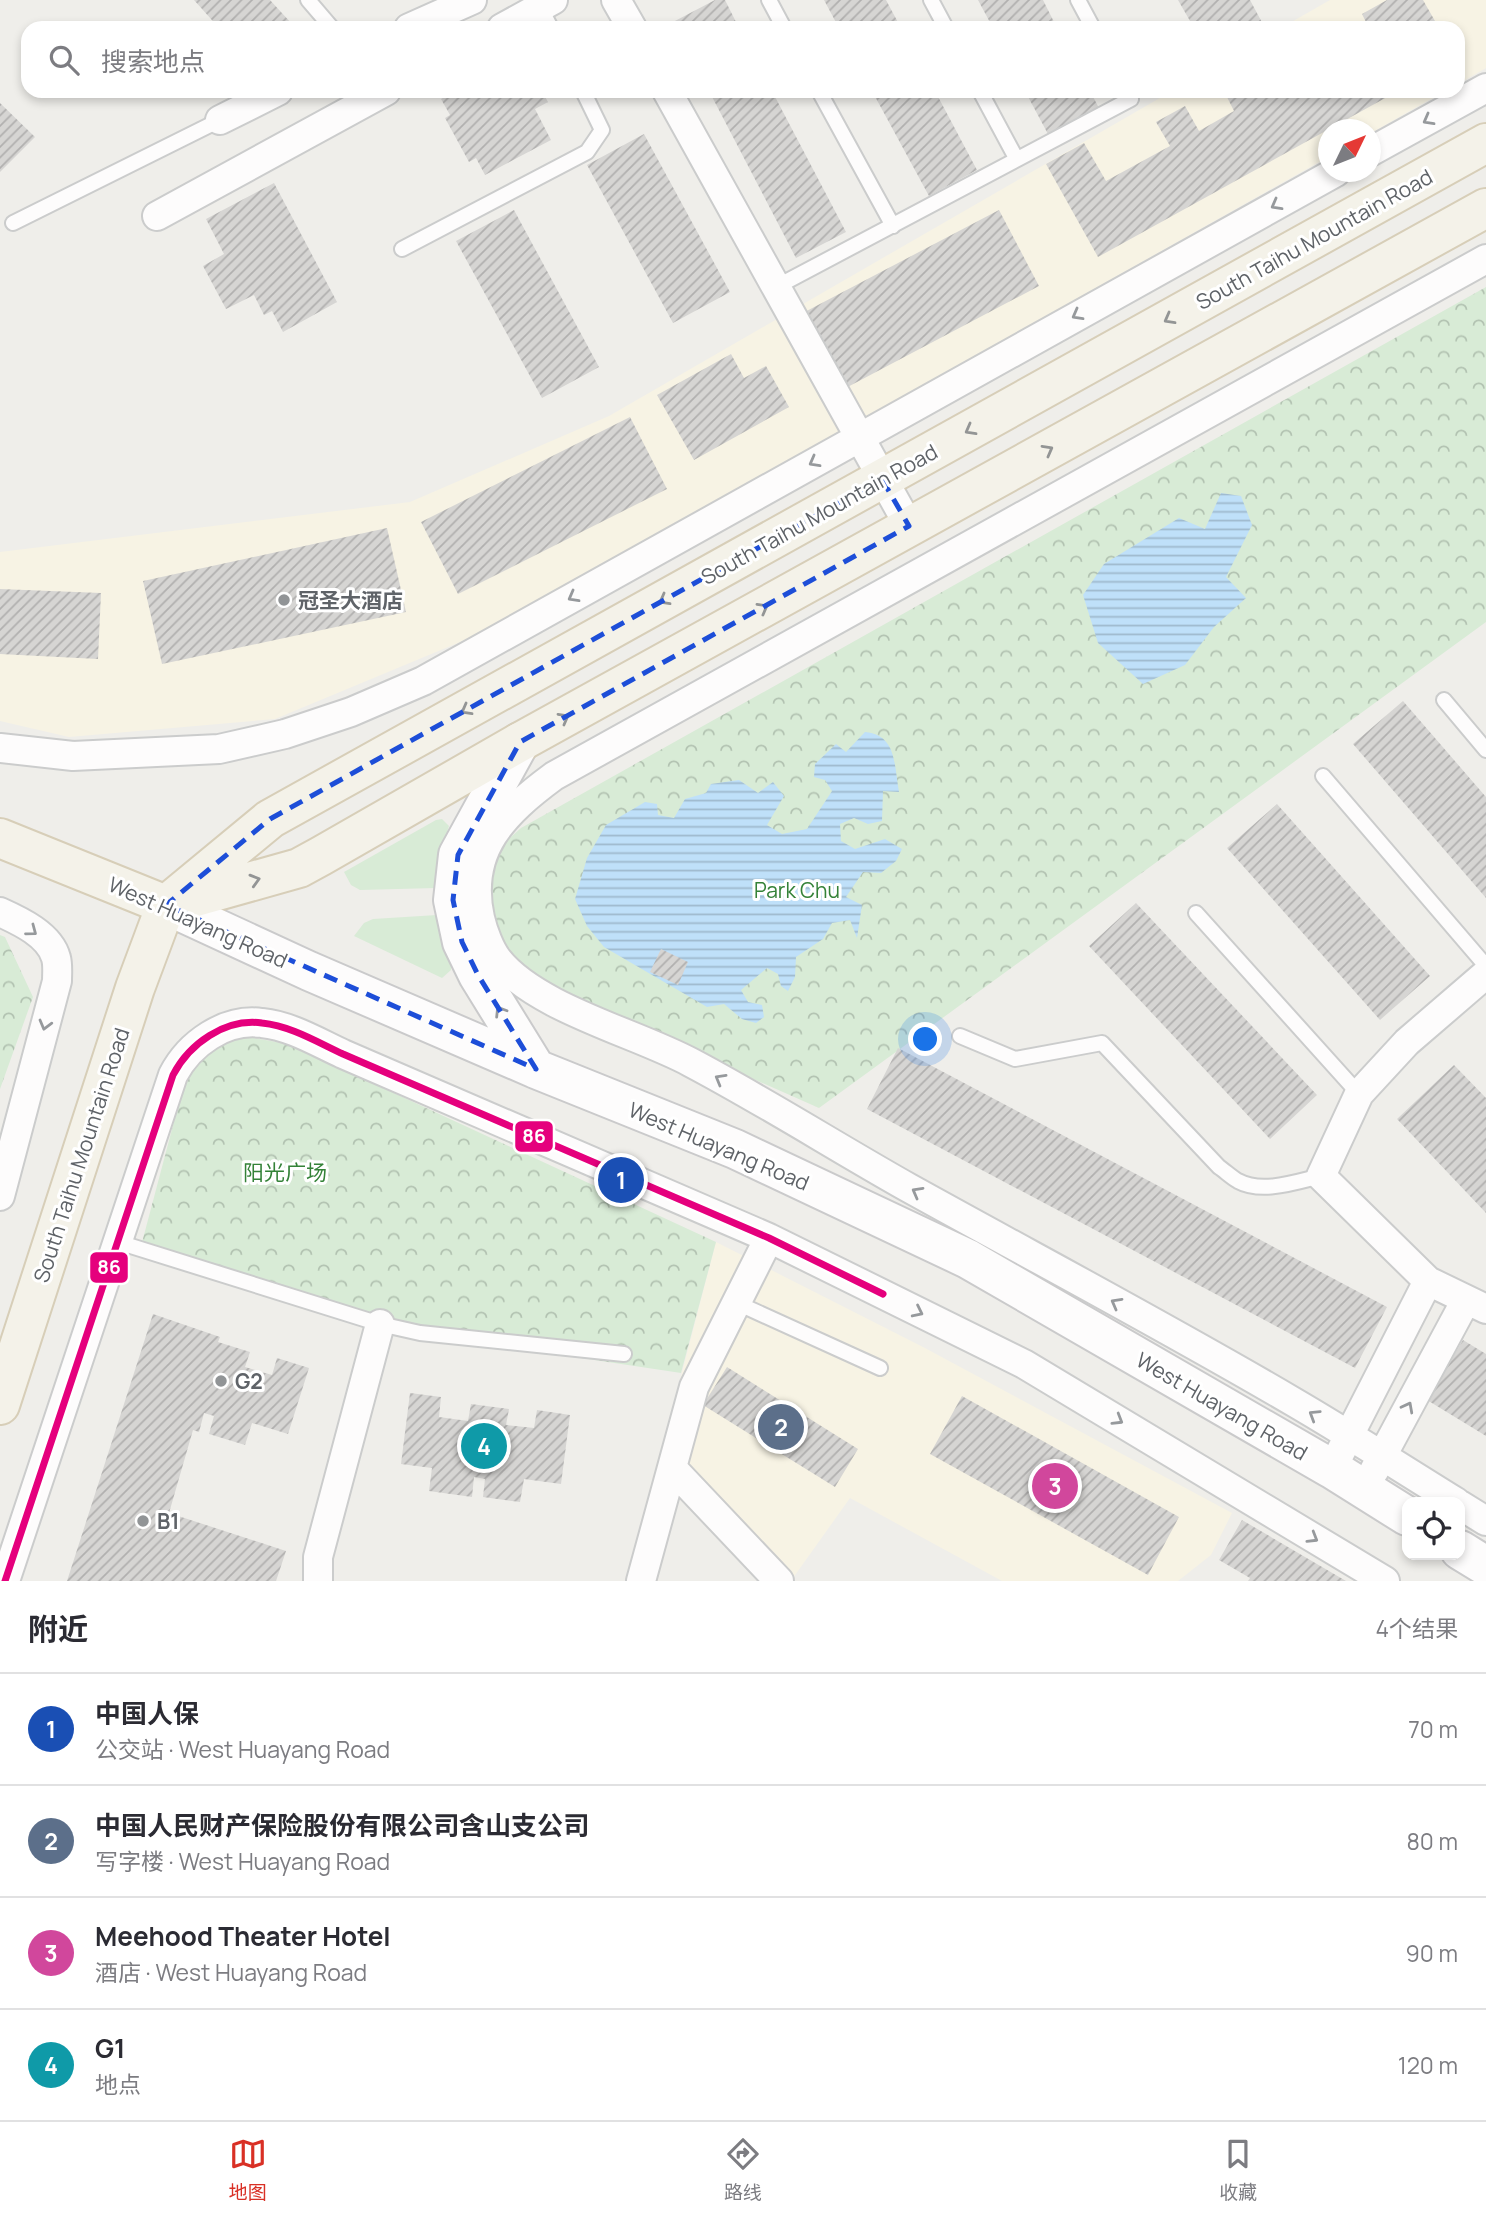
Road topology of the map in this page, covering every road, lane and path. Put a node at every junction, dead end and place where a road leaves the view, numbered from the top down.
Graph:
1 (308, 0) edge
2 (472, 0) edge
3 (616, 0) edge
4 (769, 0) edge
5 (931, 0) edge
6 (1078, 0) edge
7 (548, 12) edge
8 (326, 21) edge
9 (426, 21) edge
10 (522, 21) edge
11 (628, 21) edge
12 (780, 21) edge
13 (942, 21) edge
14 (1089, 21) edge
15 (1486, 88) edge
16 (264, 98) edge
17 (374, 98) edge
18 (586, 98) edge
19 (671, 98) edge
20 (823, 98) edge
21 (984, 98) edge
22 (1130, 98) edge
23 (220, 120) joint
24 (1486, 143) edge
25 (1381, 146) edge
26 (1016, 158) junction
27 (1318, 182) edge
28 (1486, 208) edge
29 (158, 216) dead end
30 (13, 223) dead end
31 (893, 226) junction
32 (402, 249) dead end
33 (1486, 259) edge
34 (776, 287) junction
35 (859, 437) junction
36 (882, 479) junction
37 (909, 526) junction
38 (1444, 700) dead end
39 (520, 742) junction
40 (0, 748) edge
41 (1486, 750) edge
42 (1323, 776) dead end
43 (0, 838) edge
44 (166, 905) junction
45 (0, 912) edge
46 (1196, 913) dead end
47 (1486, 966) edge
48 (1486, 974) edge
49 (960, 1037) dead end
50 (536, 1069) junction
51 (1359, 1094) junction
52 (1321, 1176) junction
53 (0, 1196) edge
54 (769, 1238) junction
55 (118, 1242) junction
56 (1428, 1281) junction
57 (737, 1303) junction
58 (1476, 1305) edge
59 (380, 1324) junction
60 (624, 1354) dead end
61 (880, 1368) dead end
62 (0, 1405) edge
63 (1341, 1453) junction
64 (672, 1468) junction
65 (1373, 1473) junction
66 (1439, 1497) edge
67 (1465, 1508) edge
68 (1402, 1510) edge
69 (1486, 1521) edge
70 (1465, 1553) edge
71 (1486, 1566) edge
72 (5, 1581) edge
73 (318, 1581) edge
74 (641, 1581) edge
75 (779, 1581) edge
76 (1385, 1581) edge

1 - 8 lane
2 - 9 street
3 - 11 street
4 - 12 lane
5 - 13 lane
6 - 14 lane
7 - 10 street
15 -> 25 street
16 - 23 street
17 - 29 street
18 - 32 lane
19 - 34 street
20 - 31 lane
21 - 26 lane
22 - 26 lane
23 - 30 lane
24 -> 36 main road, South Taihu Mountain Road
26 - 31 lane
27 -> 35 street
37 -> 28 main road
31 - 34 lane
63 -> 33 street
34 - 35 street
35 - 36 street
35 -> 40 street
36 - 37 street
36 -> 44 main road, South Taihu Mountain Road
39 -> 37 main road
38 - 41 lane
44 -> 39 main road
50 -> 39 main road
42 - 47 lane
43 - 44 main road, West Huayang Road
44 - 50 main road, West Huayang Road
44 - 62 main road, South Taihu Mountain Road
45 -> 53 street
46 - 51 lane
48 - 51 street
49 - 52 lane
50 - 63 main road, West Huayang Road
51 - 52 street
52 - 56 street
54 - 55 street
54 - 57 street
54 -> 76 street
55 - 59 lane
55 - 72 street
56 - 58 street
56 - 63 street
57 - 61 lane
57 - 64 street
65 -> 58 street
59 - 60 lane
59 - 73 street
63 - 65 main road, West Huayang Road
64 - 74 street
64 - 75 street
65 - 66 street
65 - 68 main road, West Huayang Road
67 - 69 street
70 - 71 main road

